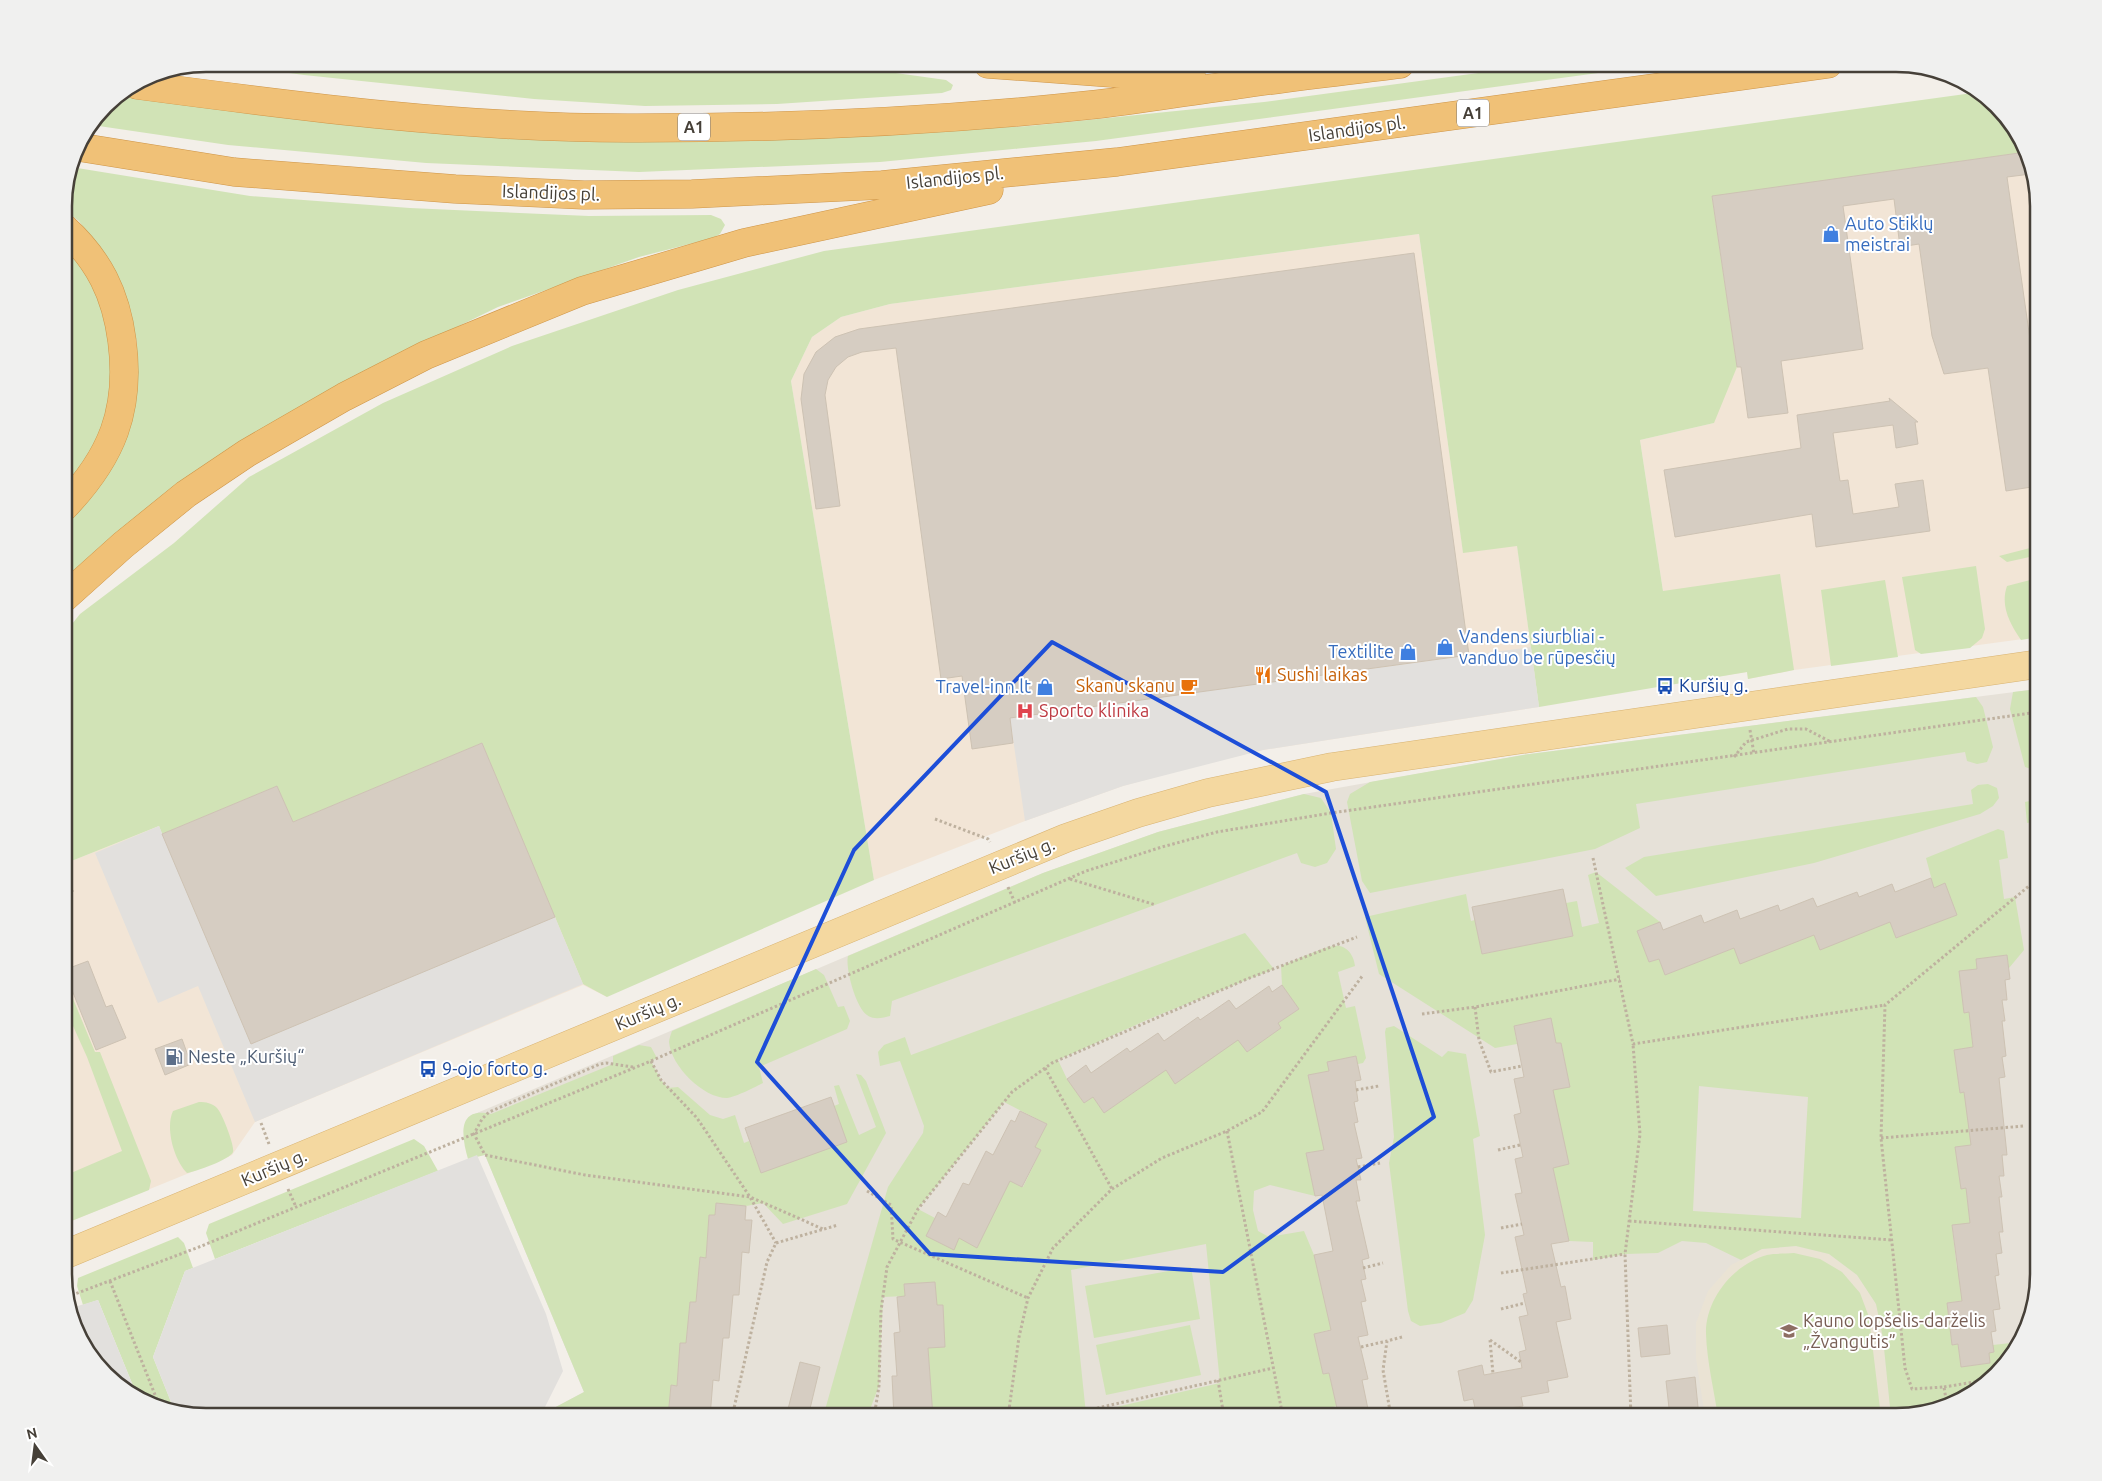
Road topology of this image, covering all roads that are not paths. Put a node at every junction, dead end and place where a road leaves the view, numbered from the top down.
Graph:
1 (1112, 72) edge
2 (1331, 72) edge
3 (1770, 72) edge
4 (1251, 82) junction
5 (149, 86) edge
6 (86, 148) edge
7 (1118, 162) junction
8 (73, 236) edge
9 (73, 497) edge
10 (73, 590) edge
11 (2030, 665) edge
12 (73, 1251) edge

1 - 4 highway
2 - 4 highway, A1
3 - 7 highway, Islandijos pl. / A1
4 - 5 highway, A1
6 - 7 highway, Islandijos pl. / A1
7 - 10 highway
8 - 9 highway
11 - 12 main road, Kuršių g.

